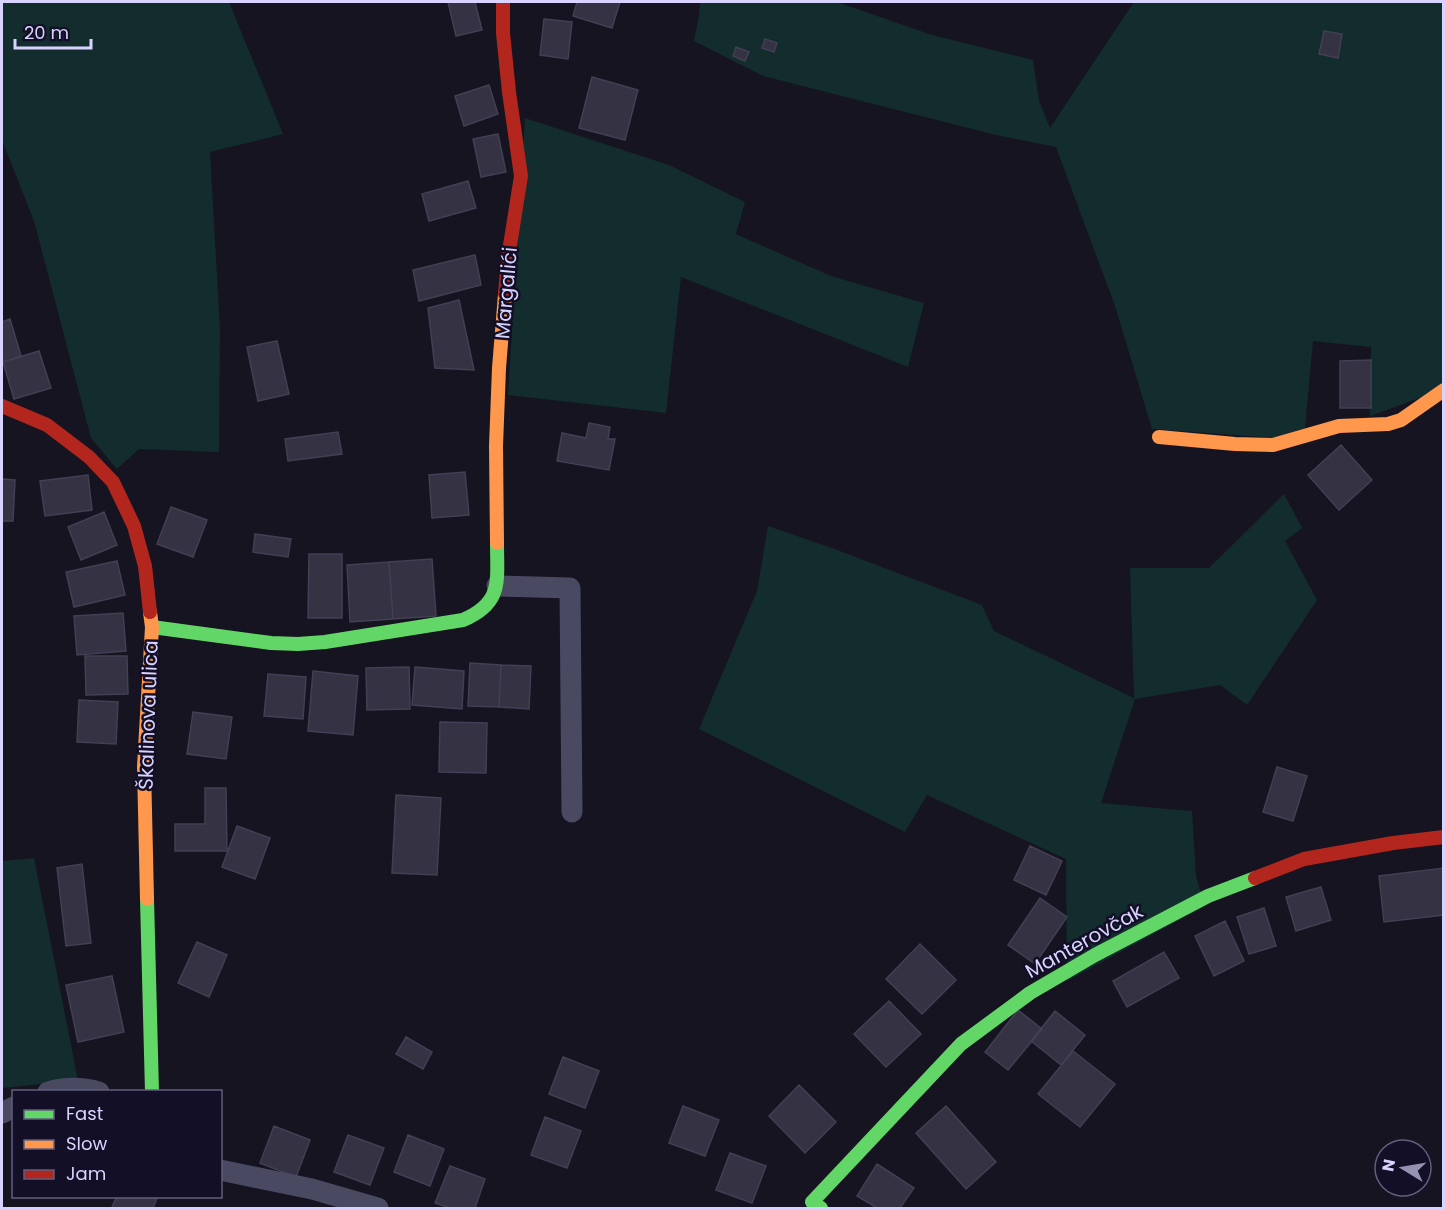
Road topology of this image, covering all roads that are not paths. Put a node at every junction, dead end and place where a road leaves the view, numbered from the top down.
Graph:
1 (503, 2) edge
2 (1443, 390) edge
3 (2, 406) edge
4 (1159, 437) dead end
5 (497, 586) junction
6 (152, 627) junction
7 (572, 812) dead end
8 (1443, 837) edge
9 (54, 1090) edge
10 (89, 1090) edge
11 (152, 1090) edge
12 (222, 1170) edge
13 (810, 1206) edge
14 (378, 1209) edge

1 - 5 street, Margalići
2 - 4 street
3 - 6 street, Škalinova ulica
5 - 6 street
5 - 7 street
6 - 11 street, Škalinova ulica
8 - 13 street, Manterovčak
9 - 10 street
12 - 14 street

